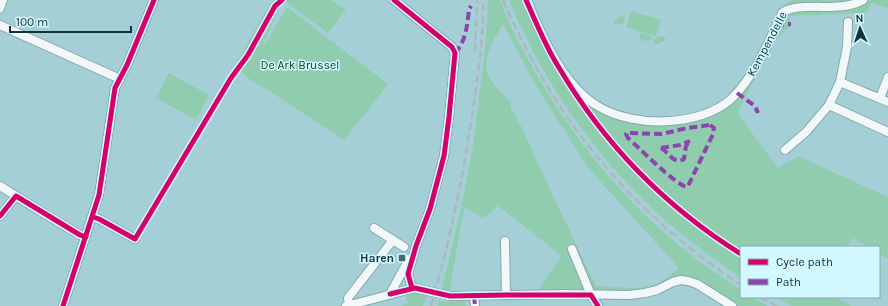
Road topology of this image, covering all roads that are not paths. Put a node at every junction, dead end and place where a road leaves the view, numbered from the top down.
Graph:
1 (3, 0) edge
2 (154, 0) edge
3 (394, 0) edge
4 (527, 0) edge
5 (863, 0) edge
6 (0, 8) edge
7 (848, 22) dead end
8 (0, 25) edge
9 (888, 76) edge
10 (120, 79) junction
11 (840, 82) junction
12 (880, 98) junction
13 (888, 102) edge
14 (829, 105) junction
15 (888, 132) edge
16 (785, 150) dead end
17 (0, 186) edge
18 (16, 196) junction
19 (0, 216) edge
20 (93, 217) junction
21 (374, 228) dead end
22 (86, 237) junction
23 (135, 239) dead end
24 (392, 240) junction
25 (505, 241) dead end
26 (416, 246) junction
27 (404, 247) dead end
28 (572, 249) dead end
29 (413, 288) junction
30 (390, 294) junction
31 (506, 295) junction
32 (591, 295) junction
33 (474, 296) junction
34 (63, 306) edge
35 (348, 306) edge
36 (475, 306) edge
37 (598, 306) edge
38 (732, 306) edge

1 - 6 street
2 - 10 street
3 - 26 street
4 - 5 street, Kempendelle
7 - 11 street
8 - 10 street
9 - 12 street
10 - 20 street
11 - 12 street
11 - 14 street
12 - 13 street
14 - 15 street
14 - 16 street
17 - 18 street
18 - 19 street
18 - 22 street
20 - 22 street
20 - 23 street
21 - 24 street
22 - 34 street
24 - 27 street
24 - 35 street
25 - 31 street
26 - 29 street
26 - 30 street
28 - 32 street
29 - 30 street
29 - 33 street, bridge
30 - 35 street
31 - 32 street
31 - 33 street
32 - 37 street
32 - 38 street
33 - 36 street

